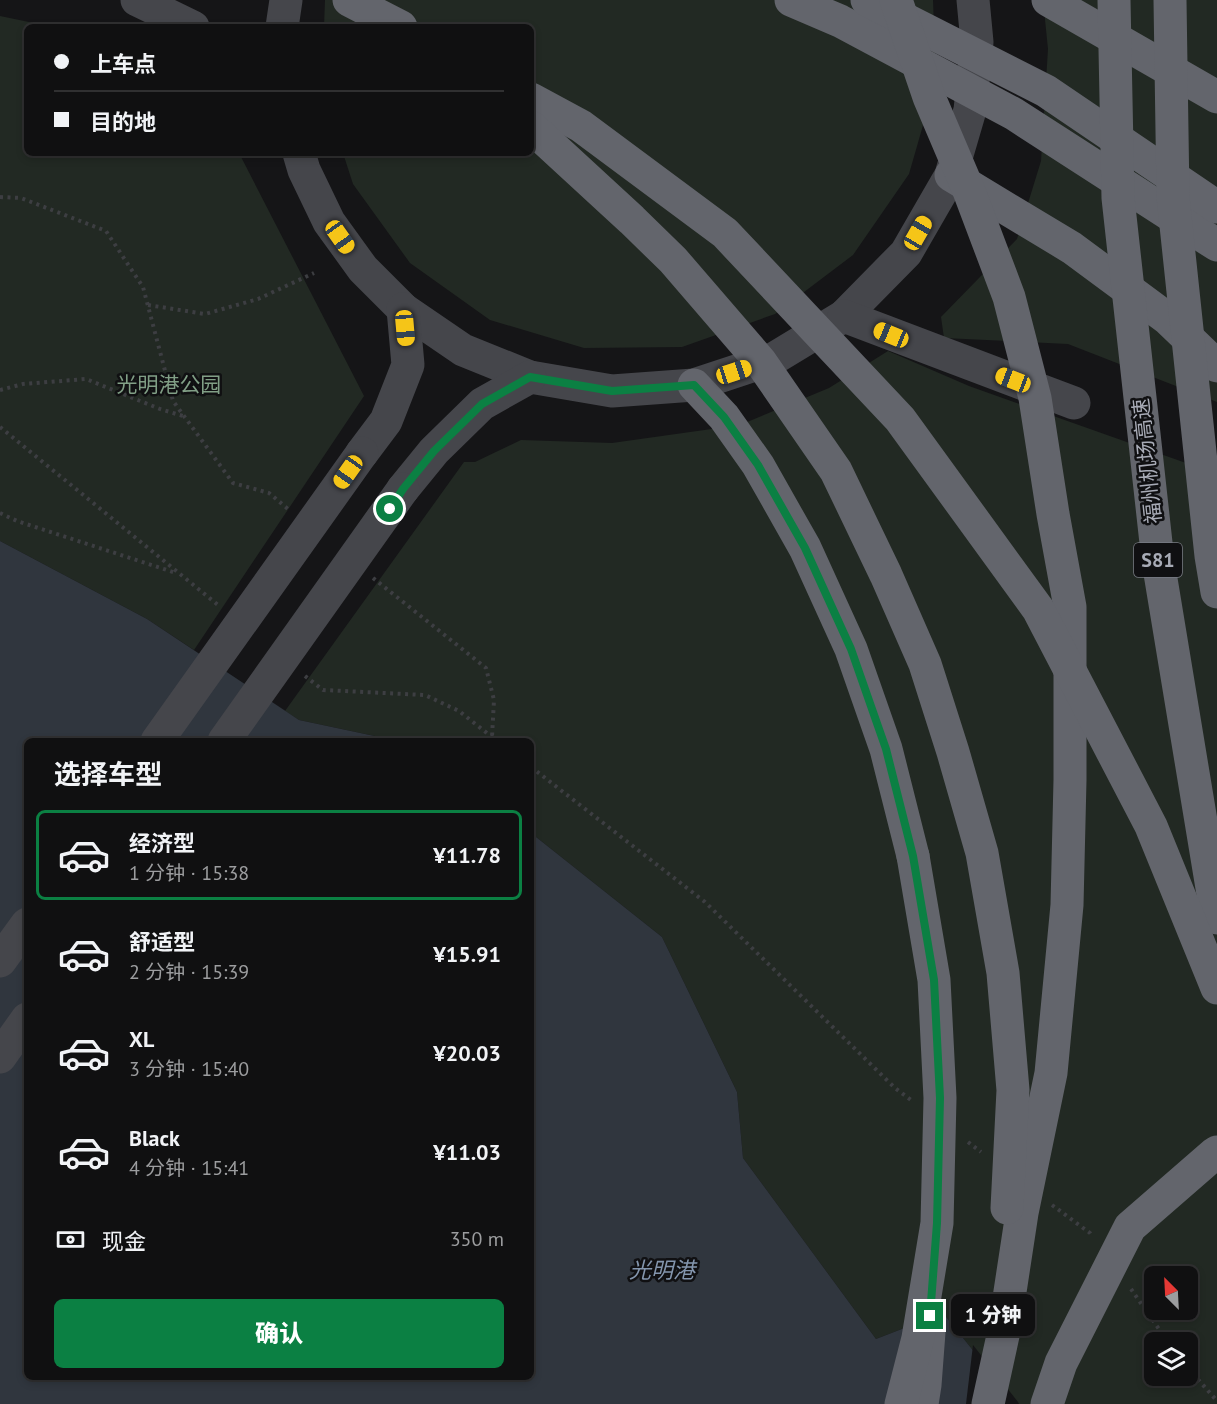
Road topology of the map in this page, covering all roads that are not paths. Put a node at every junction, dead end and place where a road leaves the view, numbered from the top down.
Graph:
1 (136, 0) edge
2 (286, 0) edge
3 (349, 0) edge
4 (791, 0) edge
5 (867, 0) edge
6 (896, 0) edge
7 (973, 0) edge
8 (1048, 0) edge
9 (1114, 0) edge
10 (1170, 0) edge
11 (187, 24) edge
12 (282, 24) edge
13 (395, 24) edge
14 (1217, 97) edge
15 (534, 101) edge
16 (534, 130) edge
17 (300, 156) edge
18 (951, 175) junction
19 (1217, 207) edge
20 (1217, 245) edge
21 (403, 309) junction
22 (844, 316) junction
23 (1217, 366) edge
24 (530, 377) junction
25 (694, 385) junction
26 (1074, 403) dead end
27 (1217, 592) edge
28 (159, 738) edge
29 (226, 738) edge
30 (1217, 918) edge
31 (24, 928) edge
32 (0, 962) edge
33 (1217, 988) edge
34 (24, 1023) edge
35 (0, 1057) edge
36 (1217, 1152) edge
37 (937, 1223) junction
38 (901, 1404) edge
39 (922, 1404) edge
40 (986, 1404) edge
41 (1047, 1404) edge

1 - 11 main road
2 - 12 main road
3 - 13 highway
4 - 20 highway, bridge
5 - 19 highway, bridge
6 - 40 highway, bridge
7 - 18 main road
8 - 14 highway, bridge
9 - 30 highway, 福州机场高速 / S81, bridge
10 - 27 highway, S81, bridge
15 - 33 highway, bridge
16 - 40 highway, bridge
17 - 21 main road
18 - 22 main road
18 - 23 highway
21 - 24 main road
21 - 28 main road, bridge
22 - 25 main road
22 - 26 main road
24 - 25 main road
24 - 29 main road, bridge
25 - 37 highway, bridge
31 - 32 main road
34 - 35 main road
36 - 41 highway, bridge
37 - 38 highway, bridge
37 - 39 highway, bridge

